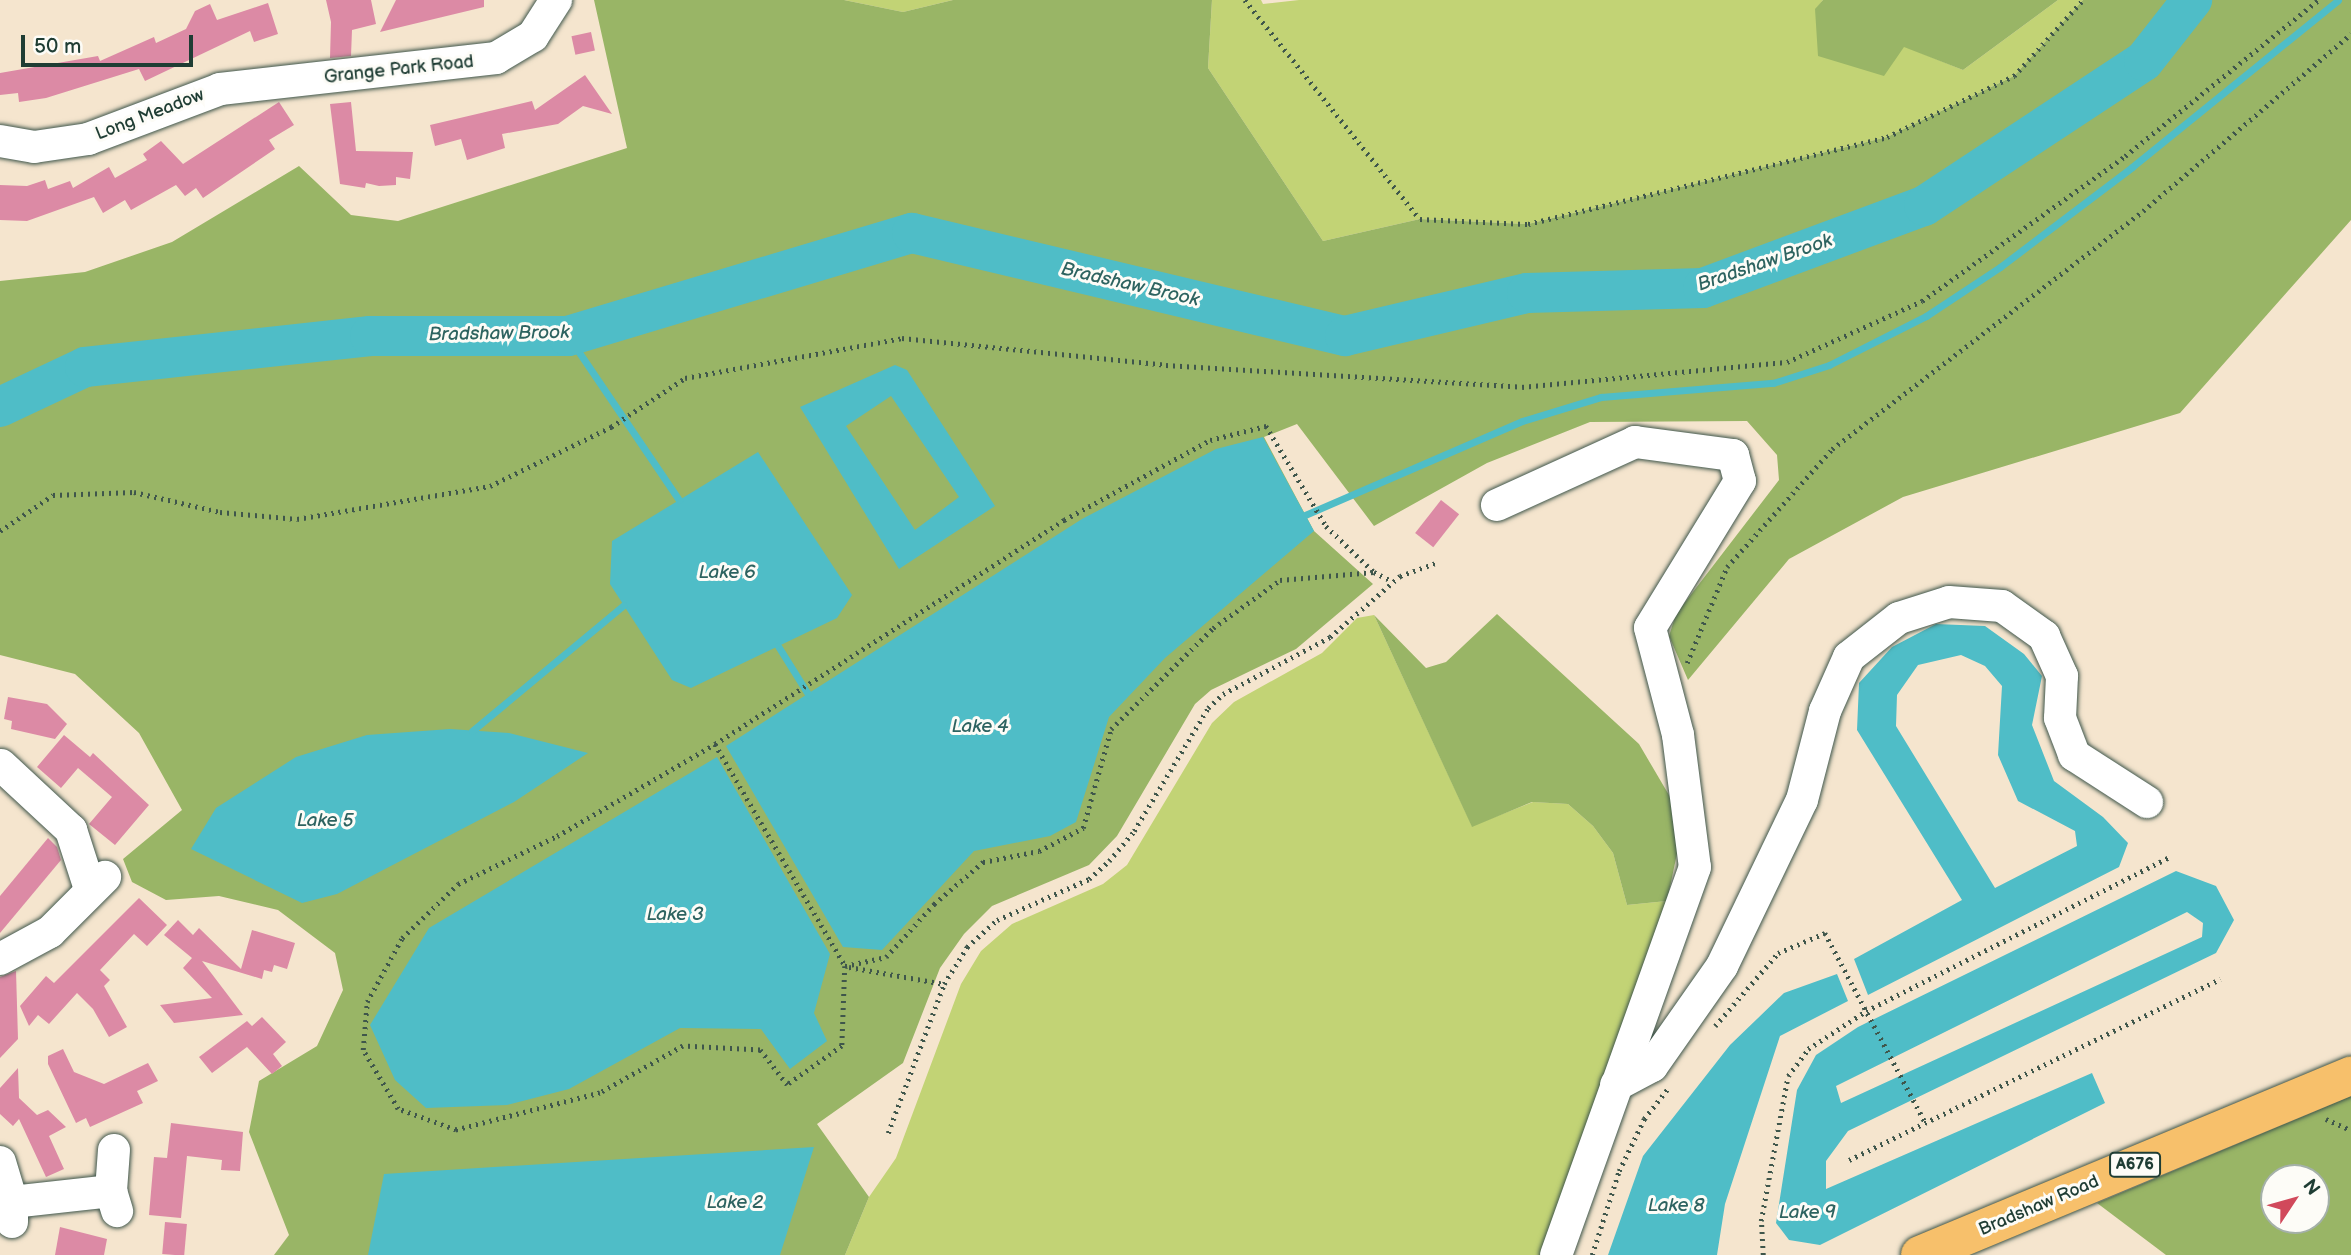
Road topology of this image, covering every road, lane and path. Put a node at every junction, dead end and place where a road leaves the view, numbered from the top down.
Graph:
1 (556, 0) edge
2 (1245, 0) edge
3 (2083, 0) edge
4 (2318, 0) edge
5 (2351, 34) edge
6 (300, 81) joint
7 (0, 141) edge
8 (1497, 505) dead end
9 (0, 531) edge
10 (1436, 563) dead end
11 (1374, 572) junction
12 (1392, 581) junction
13 (1668, 695) junction
14 (715, 744) junction
15 (5, 760) edge
16 (2147, 802) dead end
17 (2171, 856) dead end
18 (0, 959) edge
19 (845, 966) junction
20 (2220, 979) dead end
21 (944, 984) junction
22 (1867, 1011) junction
23 (1713, 1029) dead end
24 (2351, 1076) edge
25 (1675, 1079) dead end
26 (1616, 1085) junction
27 (1925, 1122) junction
28 (888, 1133) dead end
29 (114, 1150) dead end
30 (1849, 1160) dead end
31 (0, 1162) edge
32 (1556, 1255) edge
33 (1592, 1255) edge
34 (1763, 1255) edge
35 (1920, 1255) edge

1 - 6 street, Grange Park Road
2 - 3 path
4 - 9 path
5 - 13 path
6 - 7 street, Long Meadow
8 - 13 street
10 - 12 path
11 - 12 path
11 - 14 path
11 - 19 path
12 - 21 path
13 - 26 street
14 - 19 path
14 - 19 path
15 - 18 street
16 - 26 street
17 - 22 path
19 - 21 path
20 - 27 path
21 - 28 path
22 - 23 path
22 - 27 path
22 - 34 path
24 - 35 main road, Bradshaw Road / A676
25 - 33 path
26 - 32 street
27 - 30 path
29 - 31 street

